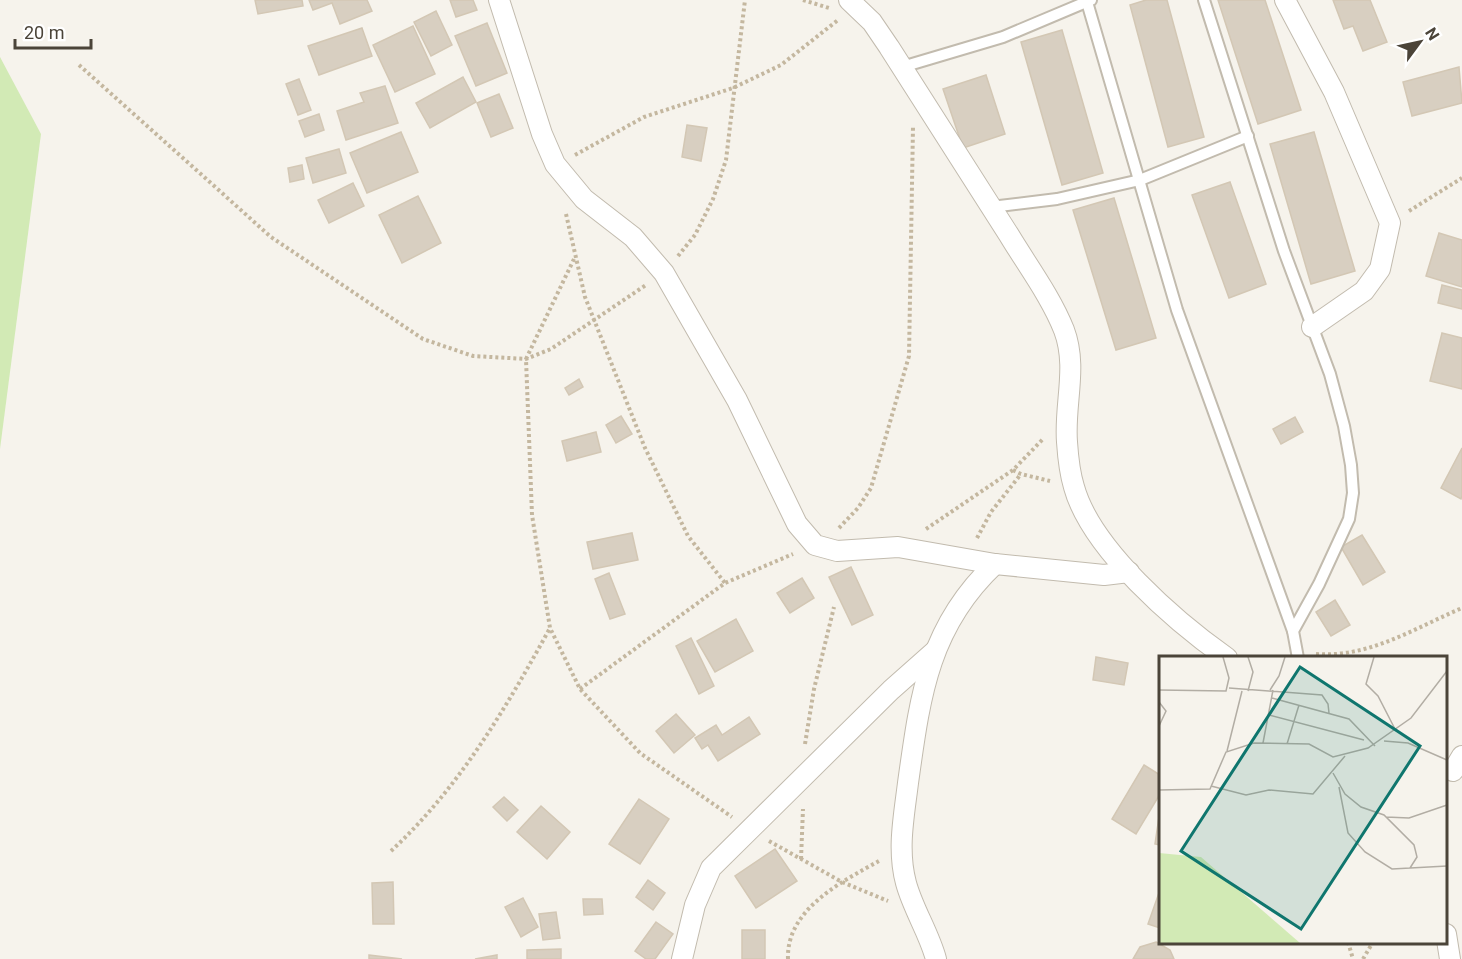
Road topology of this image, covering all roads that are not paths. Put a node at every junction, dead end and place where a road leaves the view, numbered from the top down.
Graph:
1 (498, 0) edge
2 (1204, 0) edge
3 (1285, 0) edge
4 (1089, 1) edge
5 (847, 7) edge
6 (907, 76) junction
7 (1248, 136) junction
8 (1140, 180) junction
9 (991, 207) junction
10 (1312, 327) junction
11 (995, 564) junction
12 (1130, 572) junction
13 (1293, 631) junction
14 (935, 651) junction
15 (1298, 655) edge
16 (1226, 656) edge
17 (1447, 940) edge
18 (682, 959) edge
19 (936, 959) edge
20 (1450, 959) edge

1 - 11 street
2 - 7 lane
3 - 10 street
4 - 6 lane
4 - 8 lane
5 - 6 street
6 - 9 street
7 - 8 lane
7 - 10 lane
8 - 9 lane
8 - 13 lane
9 - 12 street
10 - 13 lane
11 - 12 street
11 - 14 street
12 - 16 street
13 - 15 lane
14 - 18 street
14 - 19 street
17 - 20 street

